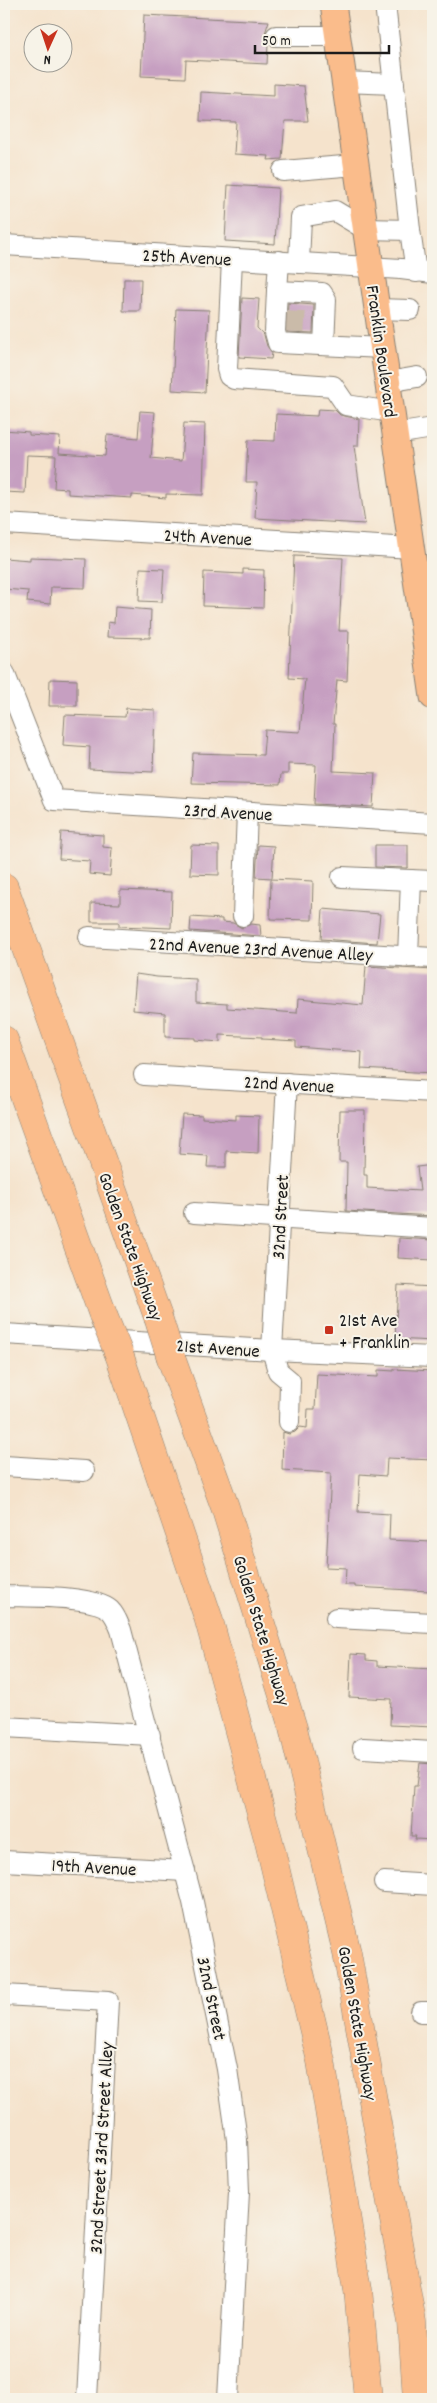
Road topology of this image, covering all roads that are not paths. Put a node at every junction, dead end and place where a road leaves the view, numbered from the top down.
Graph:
1 (333, 4) edge
2 (385, 4) edge
3 (276, 36) dead end
4 (338, 36) junction
5 (344, 82) junction
6 (394, 84) junction
7 (356, 165) junction
8 (283, 171) dead end
9 (365, 229) junction
10 (410, 230) junction
11 (4, 245) edge
12 (232, 259) junction
13 (289, 262) junction
14 (371, 267) junction
15 (425, 273) edge
16 (277, 291) junction
17 (377, 309) junction
18 (410, 310) dead end
19 (324, 345) junction
20 (383, 348) junction
21 (417, 377) dead end
22 (388, 382) junction
23 (393, 423) junction
24 (433, 428) edge
25 (4, 524) edge
26 (412, 548) junction
27 (429, 644) edge
28 (4, 672) edge
29 (433, 697) edge
30 (247, 812) junction
31 (433, 823) edge
32 (342, 877) dead end
33 (411, 880) junction
34 (433, 881) edge
35 (4, 887) edge
36 (243, 916) dead end
37 (89, 937) dead end
38 (408, 956) junction
39 (433, 958) edge
40 (4, 1040) edge
41 (144, 1075) dead end
42 (288, 1083) junction
43 (433, 1092) edge
44 (194, 1213) dead end
45 (279, 1218) junction
46 (433, 1228) edge
47 (4, 1334) edge
48 (272, 1350) junction
49 (433, 1357) edge
50 (289, 1422) dead end
51 (4, 1466) edge
52 (84, 1471) dead end
53 (4, 1596) edge
54 (336, 1618) dead end
55 (433, 1623) edge
56 (4, 1727) edge
57 (150, 1735) junction
58 (362, 1748) dead end
59 (433, 1752) edge
60 (4, 1860) edge
61 (185, 1871) junction
62 (384, 1882) dead end
63 (433, 1885) edge
64 (4, 1995) edge
65 (412, 2322) junction
66 (87, 2399) edge
67 (228, 2399) edge
68 (368, 2399) edge
69 (417, 2399) edge
70 (431, 2399) edge

1 - 4 main road, Franklin Boulevard
2 - 6 street
3 - 4 street
4 - 5 main road, Franklin Boulevard
5 - 6 street
5 - 7 main road, Franklin Boulevard
6 - 10 street
7 - 8 street
7 - 9 main road, Franklin Boulevard
9 - 10 street
9 - 13 street
9 - 14 main road, Franklin Boulevard
10 - 15 street
11 - 12 street, 25th Avenue
12 - 13 street, 25th Avenue
12 - 23 street
13 - 14 street, 25th Avenue
13 - 16 street
14 - 15 street, 25th Avenue
14 - 17 main road, Franklin Boulevard
16 - 19 street
16 - 19 street
17 - 18 street
17 - 20 main road, Franklin Boulevard
19 - 20 street
20 - 22 main road, Franklin Boulevard
21 - 22 street
22 - 23 main road, Franklin Boulevard
23 - 24 street
23 - 26 main road, Franklin Boulevard
25 - 26 street, 24th Avenue
26 - 27 main road, Franklin Boulevard
27 - 29 main road, Franklin Boulevard
28 - 30 street, 23rd Avenue
30 - 31 street, 23rd Avenue
30 - 36 street
32 - 33 street
33 - 34 street
33 - 38 street
35 - 65 highway, Golden State Highway, bridge
37 - 38 street, 22nd Avenue 23rd Avenue Alley
38 - 39 street, 22nd Avenue 23rd Avenue Alley
40 - 68 highway, bridge
41 - 42 street, 22nd Avenue
42 - 43 street, 22nd Avenue
42 - 45 street, 32nd Street
44 - 45 street
45 - 46 street
45 - 48 street, 32nd Street
47 - 48 street, 21st Avenue
48 - 49 street, 21st Avenue
48 - 50 street
51 - 52 street
53 - 57 street, 32nd Street
54 - 55 street
56 - 57 street
57 - 61 street, 32nd Street
58 - 59 street
60 - 61 street, 19th Avenue
61 - 67 street, 32nd Street
62 - 63 street
64 - 66 street, 32nd Street 33rd Street Alley
65 - 69 highway, Golden State Highway
65 - 70 highway

